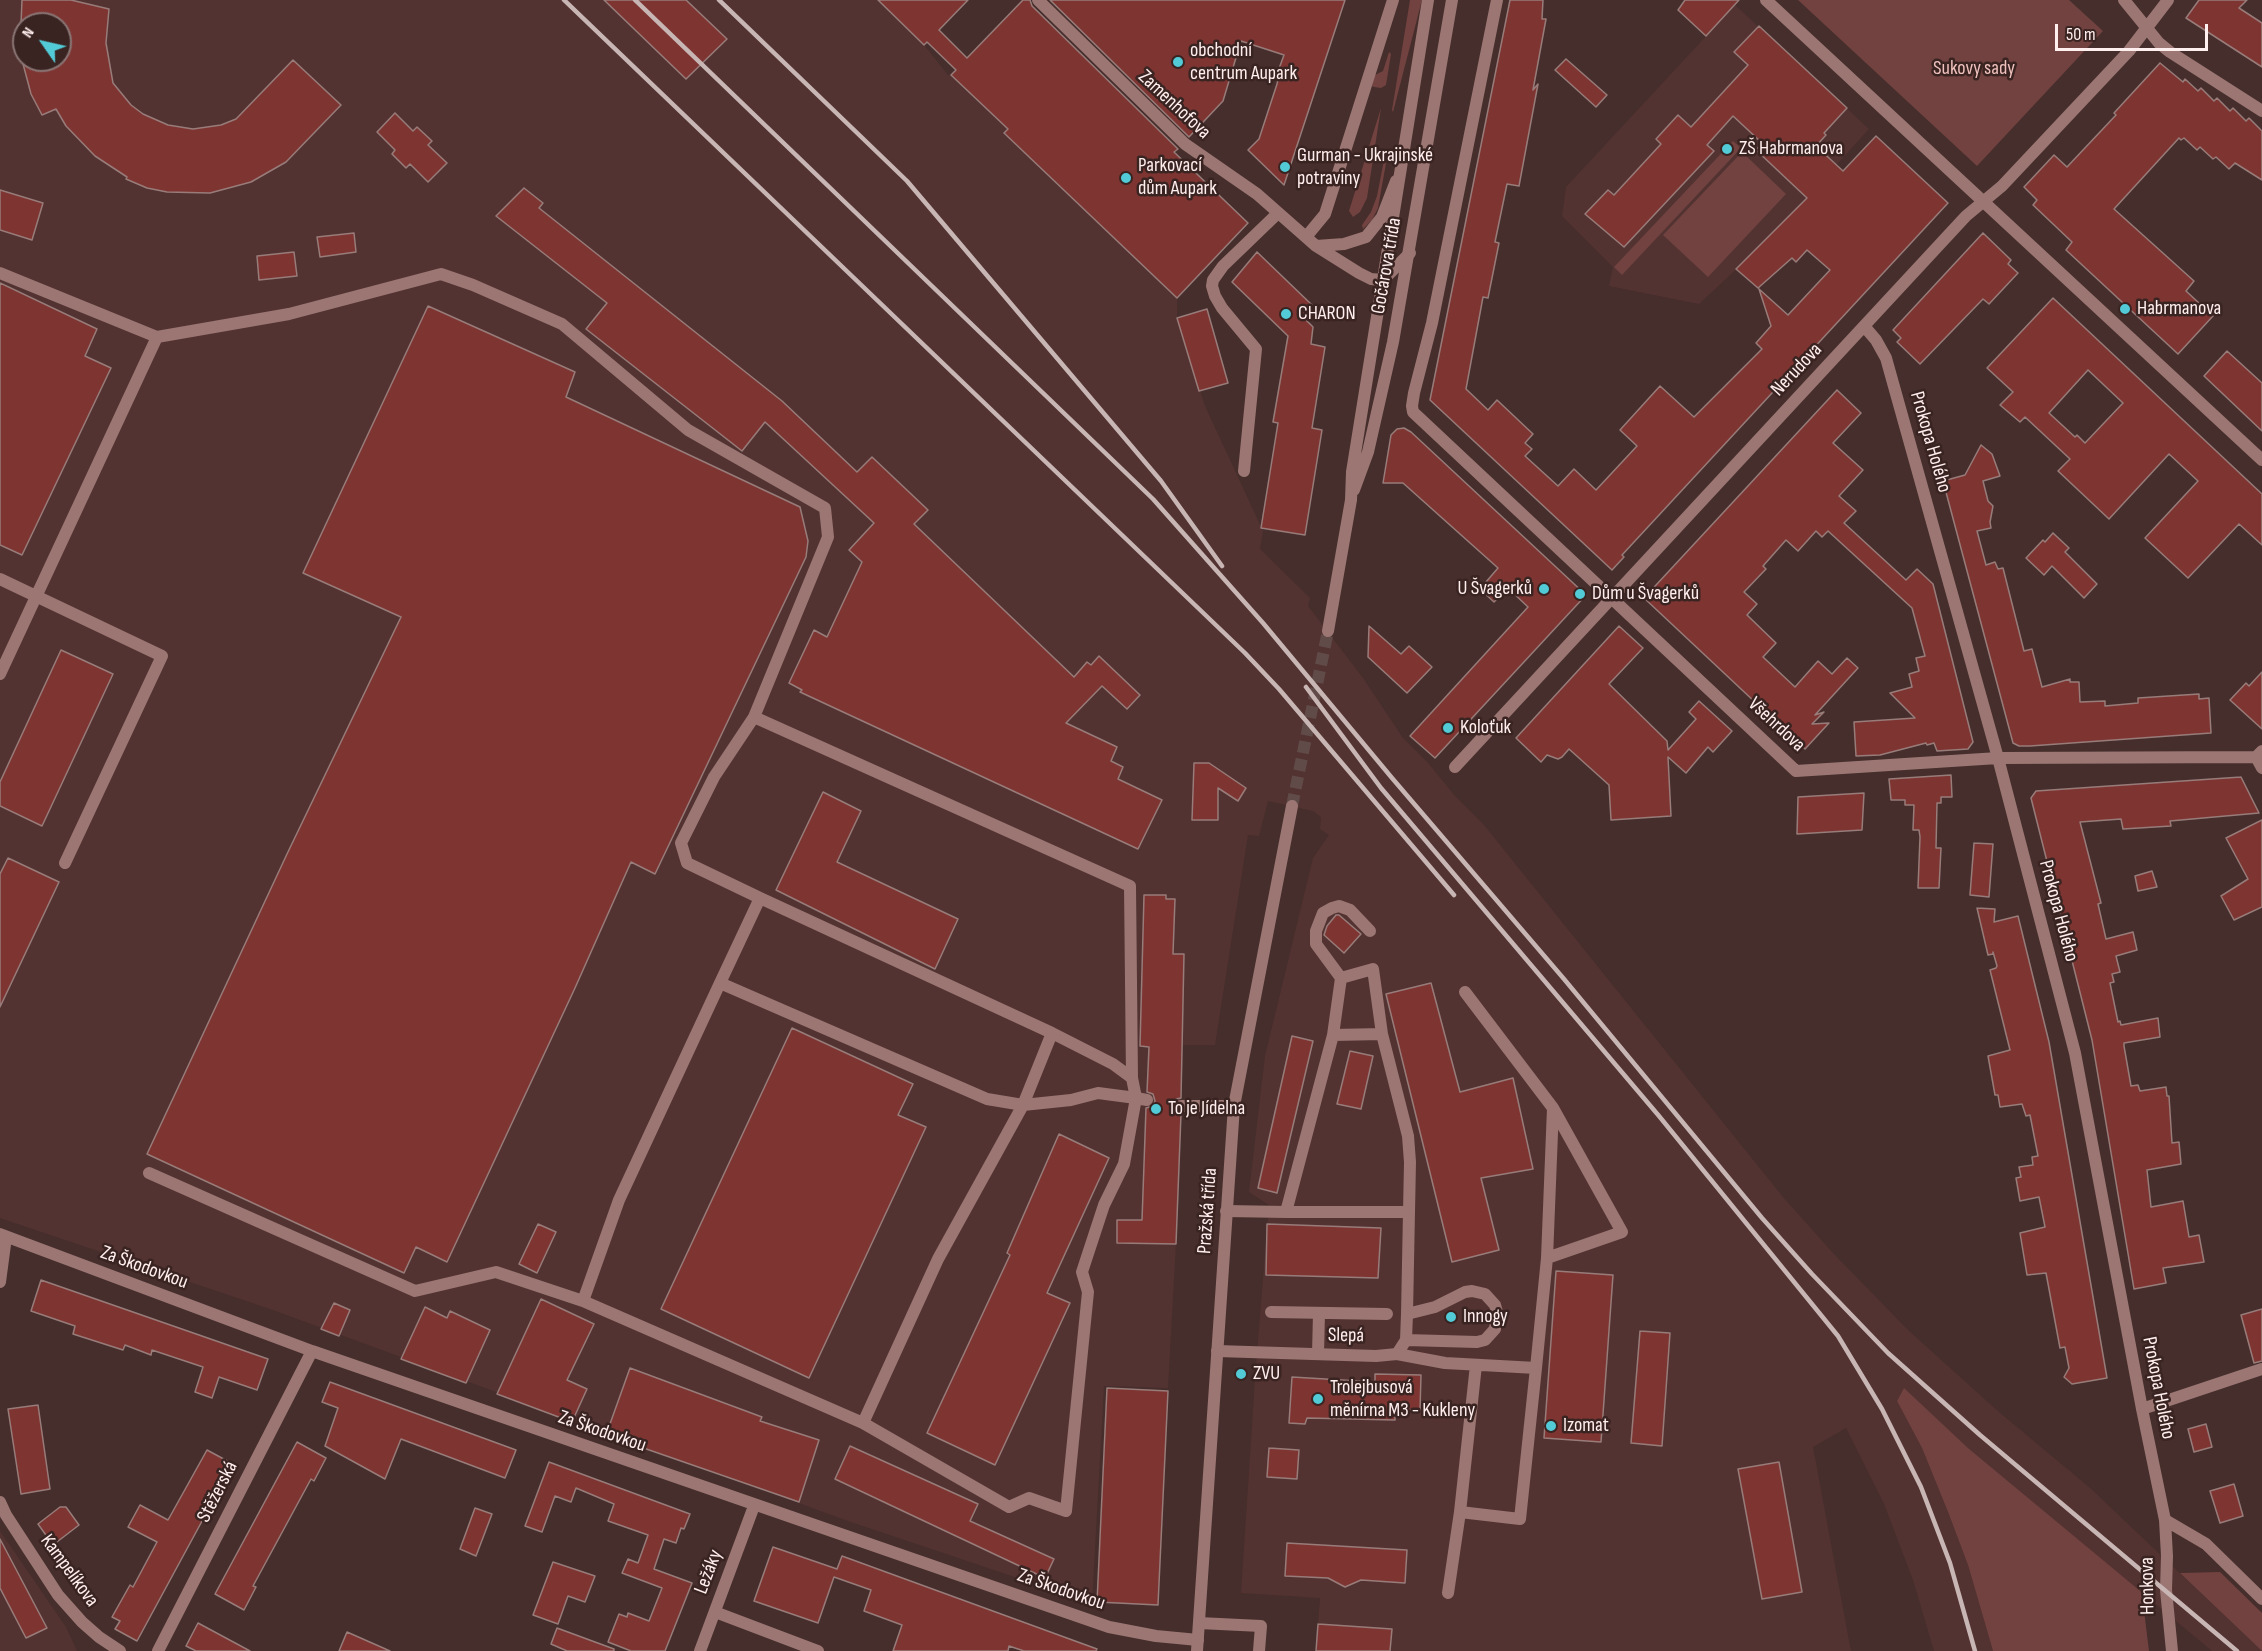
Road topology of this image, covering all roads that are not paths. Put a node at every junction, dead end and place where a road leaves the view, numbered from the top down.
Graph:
1 (1038, 0) edge
2 (1393, 0) edge
3 (1428, 0) edge
4 (1452, 0) edge
5 (1497, 0) edge
6 (1766, 0) edge
7 (2124, 0) edge
8 (2168, 0) edge
9 (2146, 27) junction
10 (2262, 111) edge
11 (1402, 164) junction
12 (1983, 202) junction
13 (1278, 213) junction
14 (1311, 242) junction
15 (1410, 253) junction
16 (0, 273) edge
17 (1383, 280) junction
18 (1864, 326) junction
19 (157, 337) junction
20 (2262, 460) edge
21 (1244, 471) dead end
22 (1351, 500) junction
23 (0, 579) edge
24 (36, 596) junction
25 (1612, 597) junction
26 (1328, 631) tunnel mouth
27 (0, 674) edge
28 (754, 717) junction
29 (1998, 758) junction
30 (2260, 759) edge
31 (1455, 768) dead end
32 (1292, 806) tunnel mouth
33 (65, 863) dead end
34 (760, 898) junction
35 (1370, 931) dead end
36 (1341, 978) junction
37 (720, 983) junction
38 (1465, 992) dead end
39 (1052, 1033) junction
40 (1382, 1034) junction
41 (1333, 1035) junction
42 (1132, 1078) junction
43 (1141, 1099) junction
44 (1023, 1105) junction
45 (1181, 1106) dead end
46 (1234, 1106) junction
47 (1553, 1108) junction
48 (149, 1173) dead end
49 (1226, 1211) junction
50 (1286, 1212) junction
51 (1409, 1212) junction
52 (3, 1236) edge
53 (1547, 1258) junction
54 (0, 1282) edge
55 (583, 1301) junction
56 (1271, 1312) dead end
57 (1319, 1313) junction
58 (1387, 1314) dead end
59 (1407, 1314) junction
60 (1406, 1340) junction
61 (312, 1351) junction
62 (1217, 1351) junction
63 (1318, 1354) junction
64 (1397, 1354) junction
65 (1476, 1365) junction
66 (1536, 1368) junction
67 (2262, 1369) edge
68 (2142, 1408) junction
69 (863, 1423) junction
70 (0, 1502) edge
71 (754, 1506) junction
72 (1460, 1512) junction
73 (2165, 1521) junction
74 (1448, 1593) dead end
75 (2262, 1599) edge
76 (715, 1612) junction
77 (1199, 1623) junction
78 (1197, 1645) edge
79 (120, 1651) edge
80 (158, 1651) edge
81 (700, 1651) edge
82 (818, 1651) edge
83 (1259, 1651) edge
84 (2172, 1651) edge

1 - 13 street, Zamenhofova
2 - 14 street
3 - 11 street, Gočárova třída
4 - 15 street, Gočárova třída
5 - 25 street, Všehrdova
6 - 12 street
7 - 9 street
8 - 9 street, Nerudova
9 - 10 street
9 - 12 street, Nerudova
11 - 14 street
11 - 17 street, Gočárova třída
12 - 18 street, Nerudova
12 - 20 street
13 - 14 street, Zamenhofova
13 - 21 street
14 - 17 street, Zamenhofova
15 - 17 street
15 - 22 street, Gočárova třída
16 - 19 street
17 - 22 street, Gočárova třída
18 - 25 street, Nerudova
18 - 29 street, Prokopa Holého
19 - 24 street
19 - 28 street
22 - 26 street, Gočárova třída
23 - 24 street
24 - 27 street
24 - 33 street
25 - 29 street, Všehrdova
25 - 31 street, Nerudova
28 - 34 street
28 - 42 street
29 - 30 street, Všehrdova
29 - 68 street, Prokopa Holého
32 - 46 street, Pražská třída
34 - 37 street
34 - 39 street
35 - 36 street
36 - 40 street
36 - 41 street
37 - 44 street
37 - 55 street
38 - 47 street
39 - 42 street
39 - 44 street
40 - 41 street
40 - 51 street
41 - 50 street
42 - 43 street
43 - 44 street
43 - 69 street
44 - 69 street
45 - 46 street
46 - 49 street, Pražská třída
47 - 53 street
47 - 53 street
48 - 55 street
49 - 50 street
49 - 62 street, Pražská třída
50 - 51 street
51 - 59 street
52 - 54 street
52 - 61 street, Za Škodovkou
53 - 66 street
55 - 69 street
56 - 57 street
57 - 58 street
57 - 63 street
59 - 60 street
59 - 60 street
60 - 64 street
61 - 71 street, Za Škodovkou
61 - 80 street, Stěžerská
62 - 63 street, Slepá
62 - 77 street, Pražská třída
63 - 64 street, Slepá
64 - 65 street, Slepá
65 - 66 street, Slepá
65 - 72 street
66 - 72 street
67 - 68 street
68 - 73 street, Prokopa Holého
70 - 79 street, Kampelíkova
71 - 76 street, Ležáky
71 - 78 street, Za Škodovkou
72 - 74 street
73 - 75 street
73 - 84 street, Honkova
76 - 81 street, Ležáky
76 - 82 street
77 - 78 street, Pražská třída
77 - 83 street

